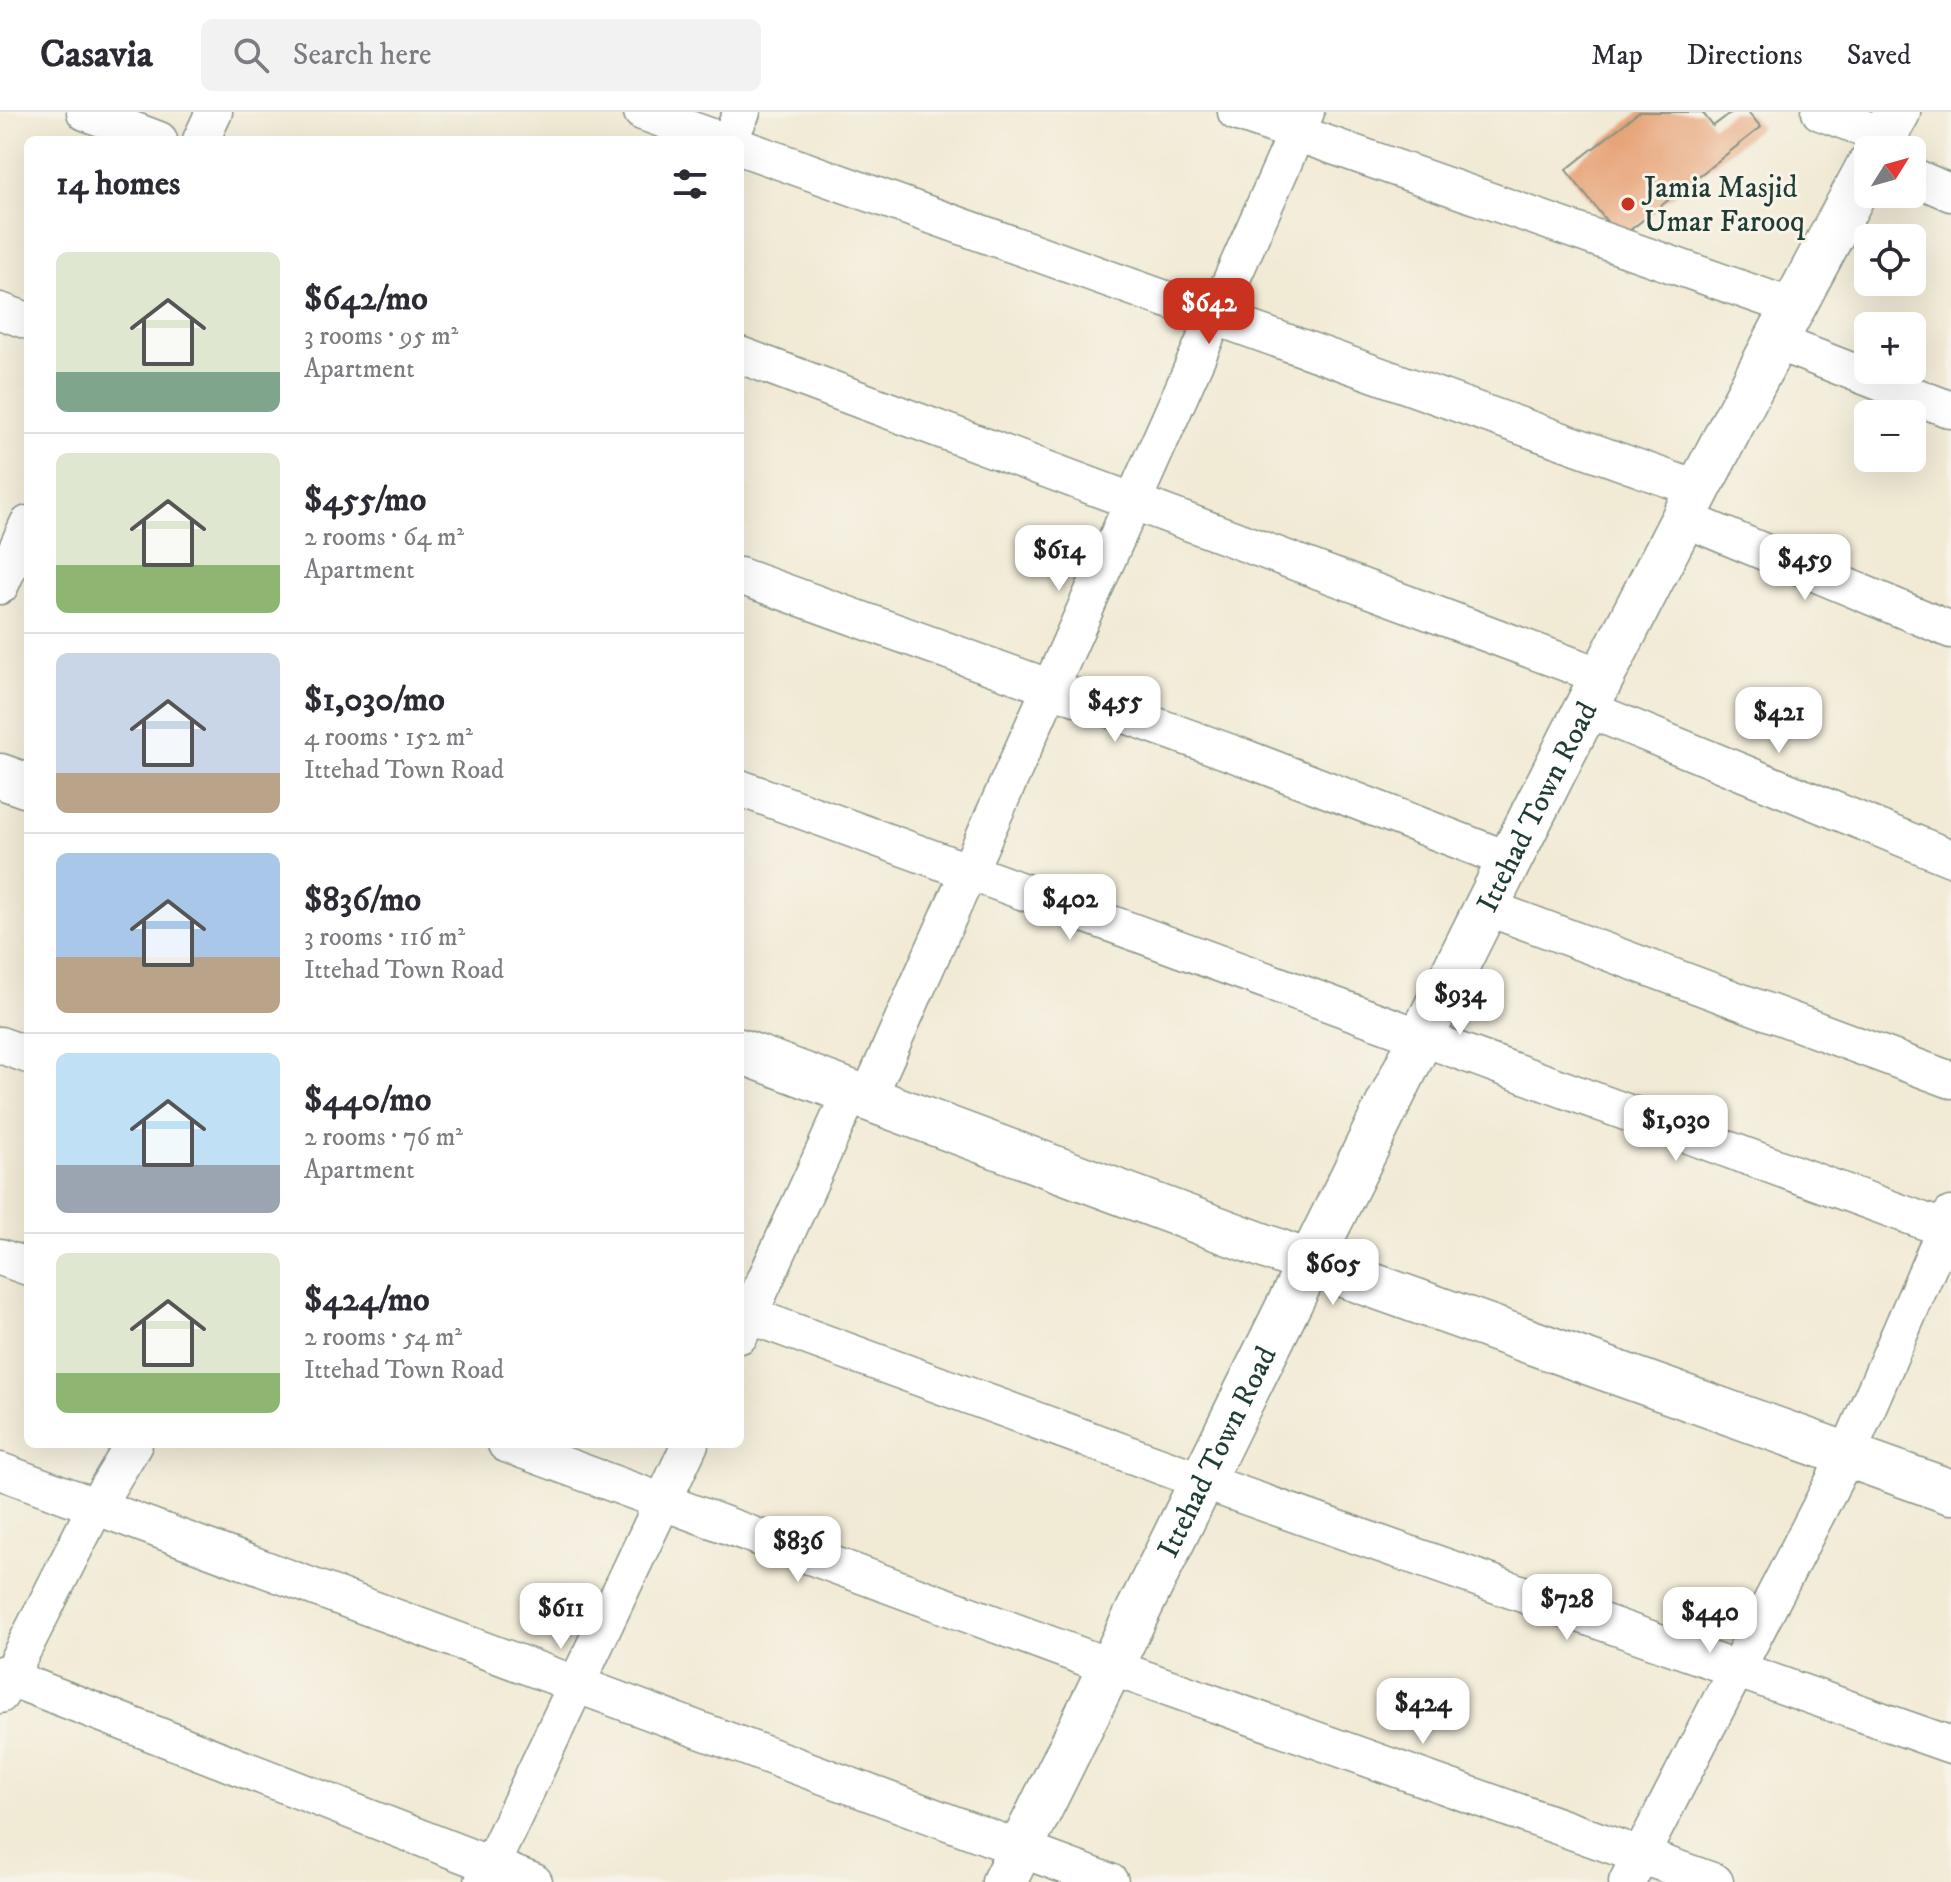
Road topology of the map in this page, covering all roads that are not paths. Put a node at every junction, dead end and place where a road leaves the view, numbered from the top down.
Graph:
1 (85, 112) edge
2 (214, 112) edge
3 (642, 112) edge
4 (742, 112) edge
5 (1236, 112) edge
6 (1820, 112) edge
7 (1301, 123) edge
8 (148, 136) edge
9 (203, 136) edge
10 (709, 136) edge
11 (731, 136) edge
12 (1871, 136) edge
13 (744, 148) edge
14 (1926, 182) edge
15 (1854, 193) edge
16 (1951, 193) edge
17 (0, 311) edge
18 (1215, 317) junction
19 (24, 320) edge
20 (1784, 324) junction
21 (744, 357) edge
22 (1951, 410) edge
23 (1132, 503) junction
24 (1690, 504) junction
25 (0, 515) edge
26 (24, 524) edge
27 (24, 534) edge
28 (744, 577) edge
29 (0, 586) edge
30 (1951, 630) edge
31 (1049, 689) junction
32 (1593, 692) junction
33 (0, 776) edge
34 (24, 785) edge
35 (744, 789) edge
36 (1951, 858) edge
37 (1509, 860) junction
38 (968, 873) junction
39 (1486, 907) junction
40 (1421, 1037) junction
41 (0, 1045) edge
42 (744, 1052) edge
43 (24, 1054) edge
44 (1951, 1080) edge
45 (859, 1095) junction
46 (1949, 1225) edge
47 (0, 1257) edge
48 (1310, 1263) junction
49 (24, 1266) edge
50 (744, 1319) edge
51 (744, 1321) edge
52 (132, 1448) edge
53 (517, 1448) edge
54 (688, 1448) edge
55 (1847, 1455) junction
56 (0, 1471) edge
57 (1202, 1481) junction
58 (1951, 1492) edge
59 (663, 1502) junction
60 (96, 1506) junction
61 (1111, 1667) junction
62 (1736, 1670) junction
63 (3, 1682) edge
64 (577, 1686) junction
65 (1951, 1745) edge
66 (1012, 1866) edge
67 (1633, 1869) edge
68 (487, 1874) edge
69 (534, 1882) edge
70 (1110, 1882) edge
71 (1715, 1882) edge

1 - 8 street
2 - 9 street
3 - 10 street
4 - 11 street
5 - 7 street
6 - 12 street
7 - 18 street
7 - 20 street
13 - 18 street
14 - 16 street
15 - 20 street, Ittehad Town Road
17 - 19 street
18 - 23 street
18 - 24 street
20 - 22 street
20 - 24 street, Ittehad Town Road
21 - 23 street
23 - 31 street
23 - 32 street
24 - 30 street
24 - 32 street, Ittehad Town Road
25 - 26 street
27 - 29 street
28 - 31 street
31 - 37 street
31 - 38 street
32 - 36 street
32 - 37 street, Ittehad Town Road
33 - 34 street
35 - 38 street
37 - 39 street, Ittehad Town Road
38 - 40 street
38 - 45 street
39 - 40 street, Ittehad Town Road
39 - 44 street
40 - 46 street
40 - 48 street, Ittehad Town Road
41 - 43 street
42 - 45 street
45 - 48 street
45 - 50 street
46 - 55 street
47 - 49 street
48 - 55 street
48 - 57 street, Ittehad Town Road
51 - 57 street
52 - 60 street
53 - 59 street
54 - 59 street
55 - 58 street
55 - 62 street
56 - 60 street
57 - 61 street, Ittehad Town Road
57 - 62 street
59 - 61 street
59 - 64 street
60 - 63 street
60 - 64 street
61 - 66 street, Ittehad Town Road
61 - 67 street
62 - 65 street
62 - 67 street
63 - 68 street
64 - 66 street
64 - 68 street
66 - 70 street
67 - 71 street
68 - 69 street

